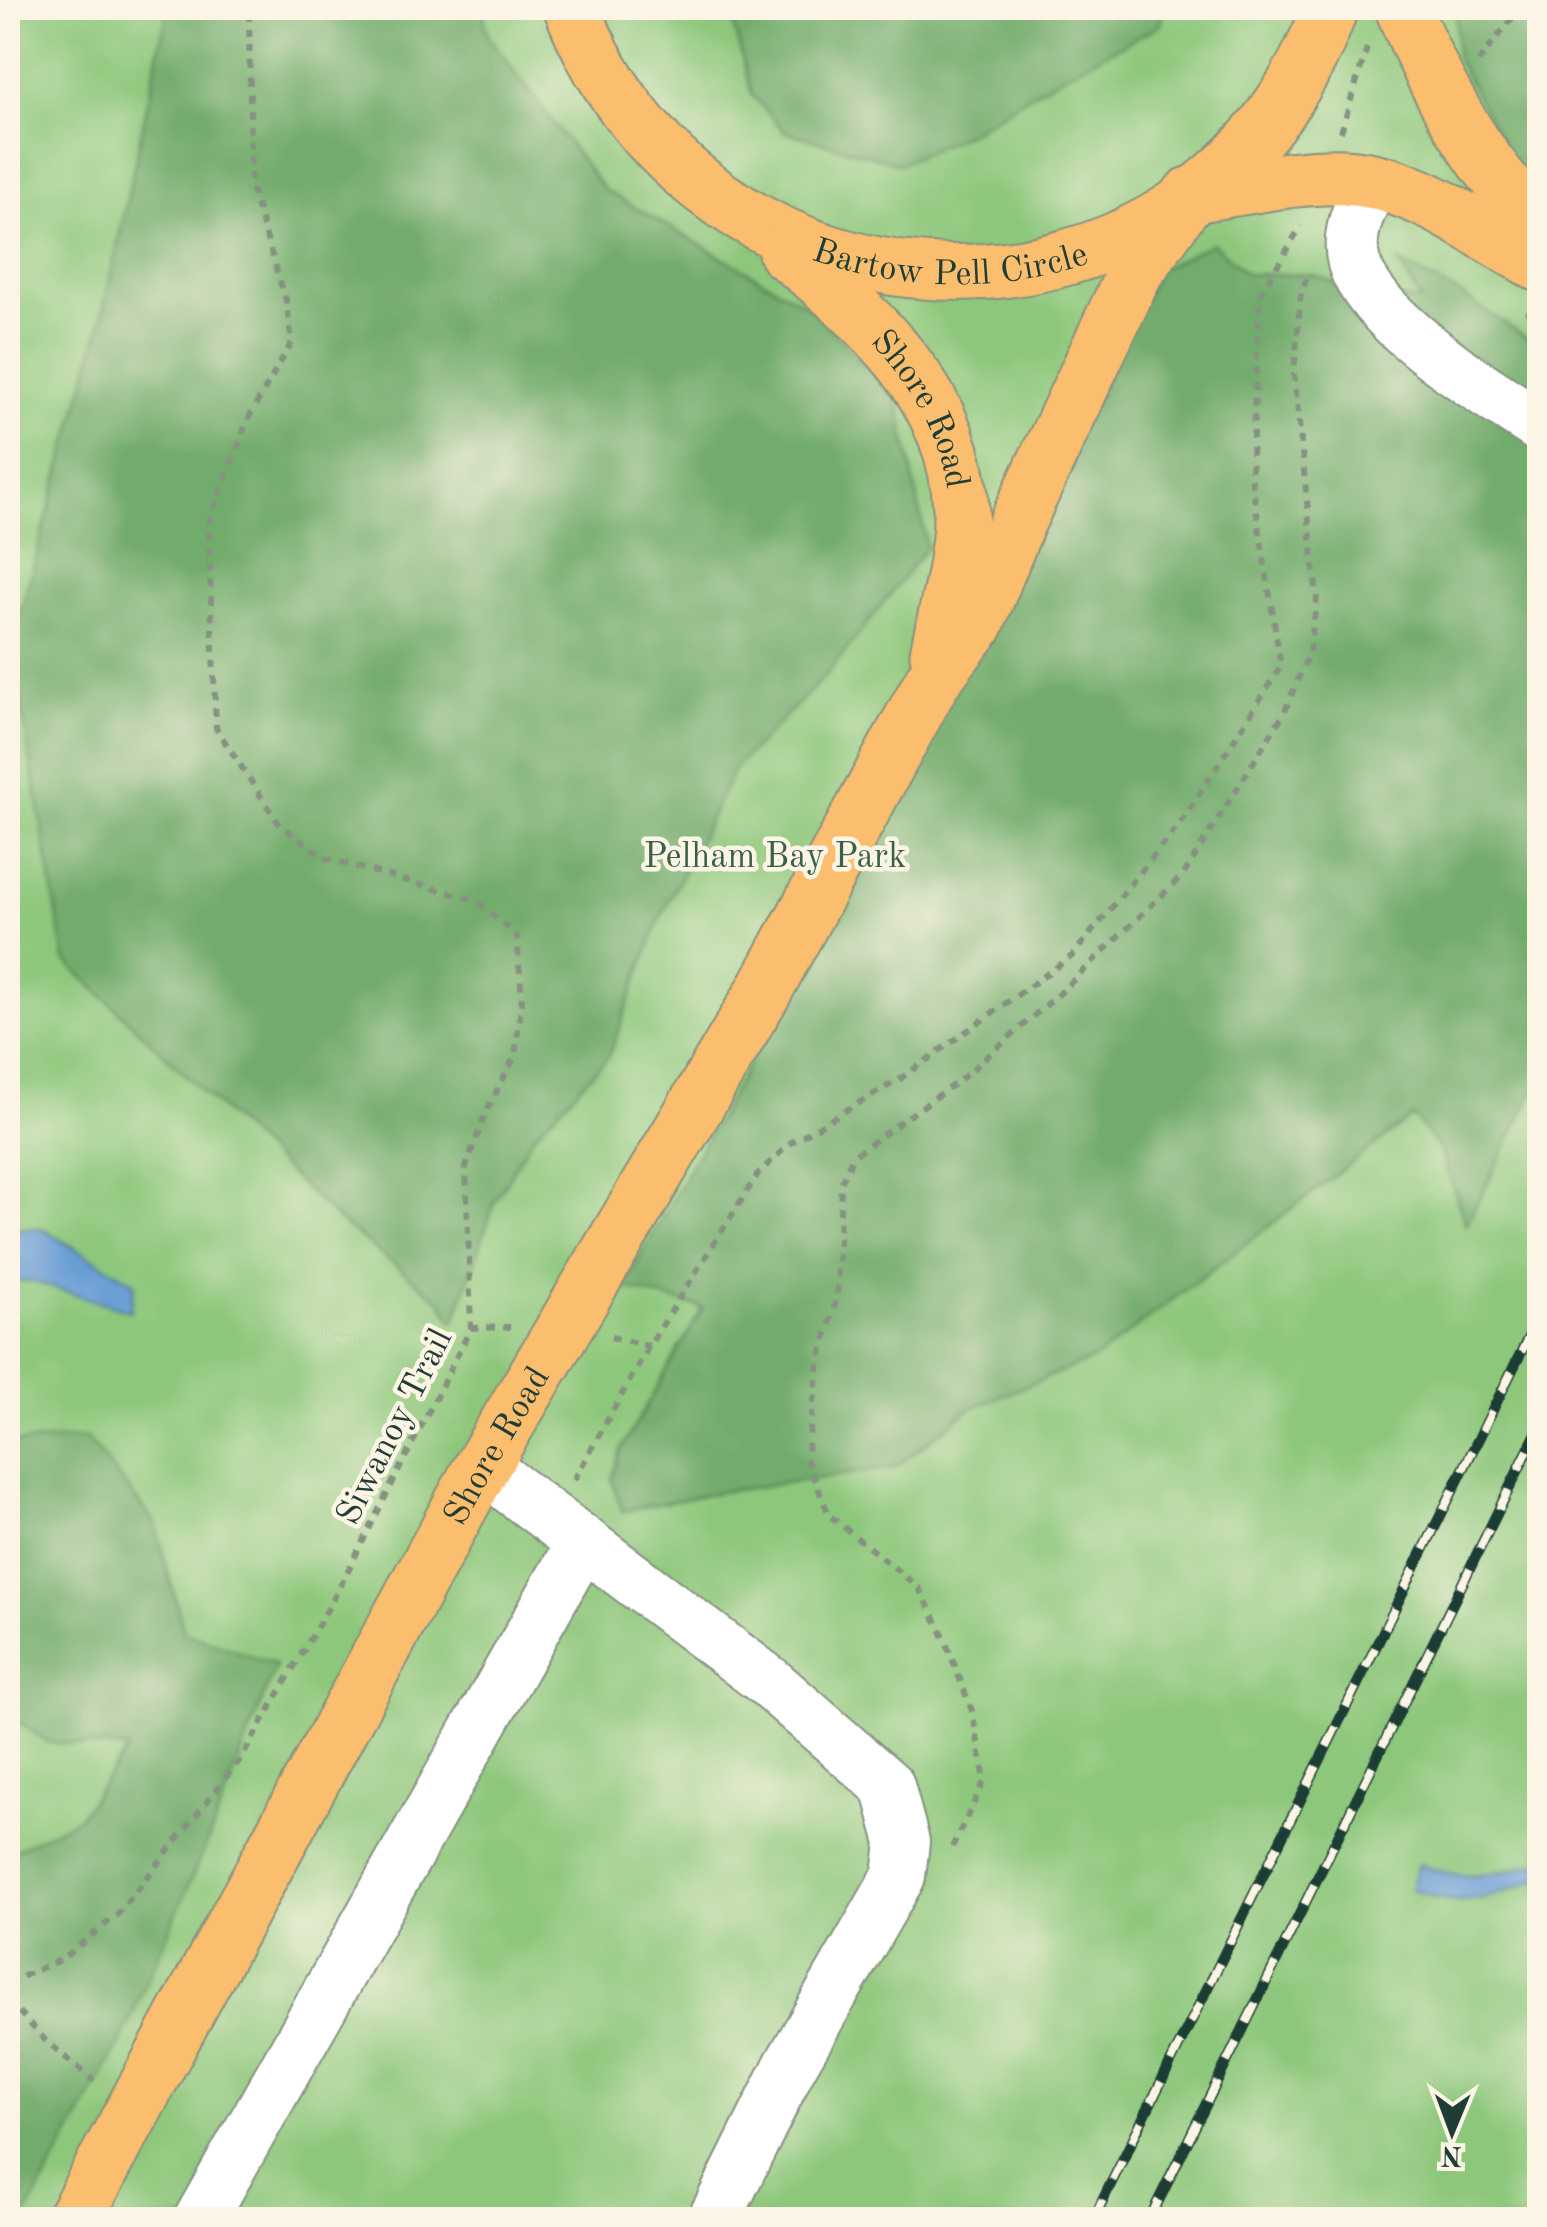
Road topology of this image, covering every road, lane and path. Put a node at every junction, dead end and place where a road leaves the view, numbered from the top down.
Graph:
1 (249, 8) edge
2 (572, 8) edge
3 (1368, 18) edge
4 (1342, 190) junction
5 (1190, 196) junction
6 (733, 210) junction
7 (1540, 225) edge
8 (1540, 264) edge
9 (1540, 426) edge
10 (933, 680) junction
11 (649, 1346) dead end
12 (482, 1466) junction
13 (583, 1542) junction
14 (944, 1863) dead end
15 (8, 1983) edge
16 (8, 2000) edge
17 (132, 2117) junction
18 (74, 2220) edge
19 (200, 2220) edge
20 (714, 2220) edge

1 - 15 path, Siwanoy Trail
2 - 6 main road, Bartow Pell Circle
3 - 4 path
3 - 5 main road, Bartow Pell Circle
3 - 7 main road
4 - 5 main road
4 - 8 main road
4 - 9 lane
4 - 11 path
4 - 14 path
5 - 6 main road, Bartow Pell Circle
5 - 10 main road, Shore Road
6 - 10 main road, Shore Road
10 - 12 main road, Shore Road
12 - 13 lane
12 - 17 main road, Shore Road
13 - 19 lane
13 - 20 lane
16 - 17 path
17 - 18 main road, Shore Road

